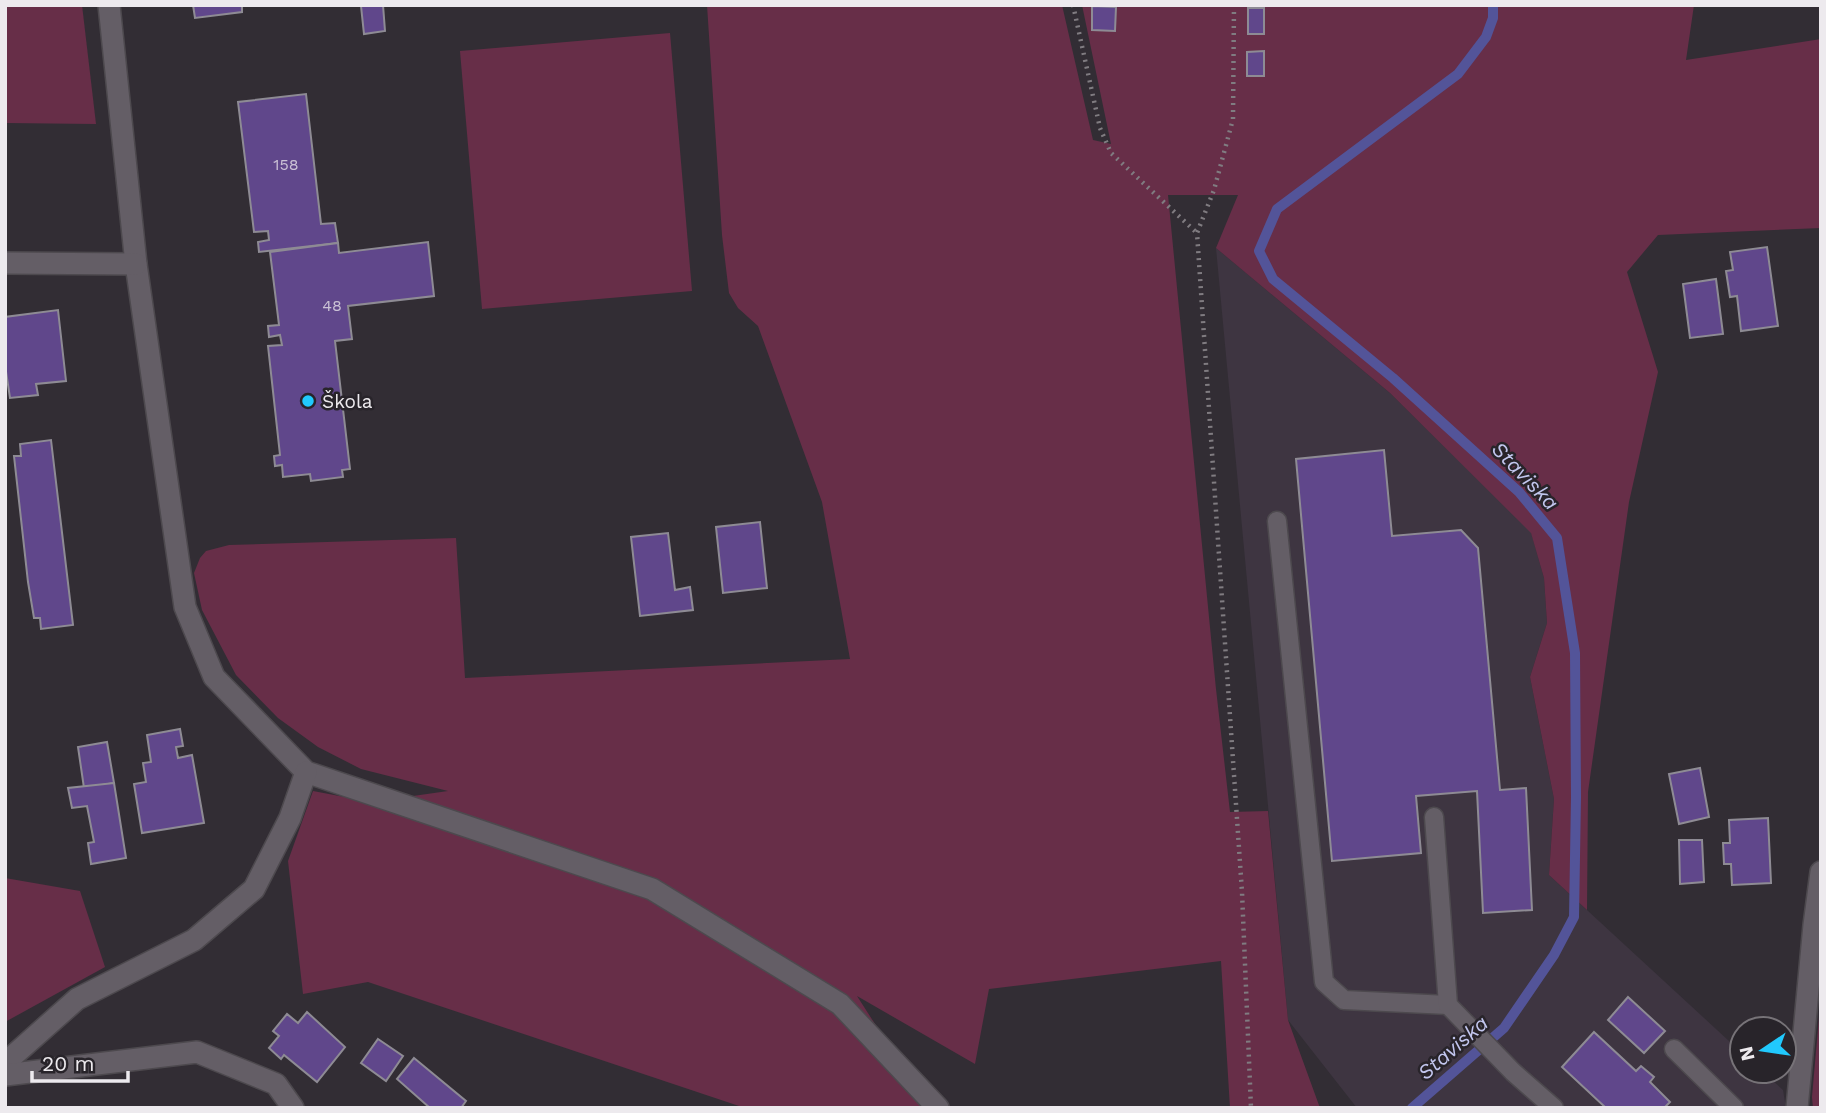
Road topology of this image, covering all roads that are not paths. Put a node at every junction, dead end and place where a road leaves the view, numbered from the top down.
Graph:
1 (109, 5) edge
2 (5, 262) edge
3 (136, 264) junction
4 (1277, 521) dead end
5 (306, 772) junction
6 (1434, 817) dead end
7 (1821, 872) edge
8 (1448, 1005) junction
9 (1674, 1049) dead end
10 (5, 1063) edge
11 (5, 1075) edge
12 (293, 1108) edge
13 (938, 1108) edge
14 (1554, 1108) edge
15 (1734, 1108) edge
16 (1797, 1108) edge

1 - 3 street
2 - 3 street
3 - 5 street
4 - 8 lane
5 - 10 street
5 - 13 street
6 - 8 lane
7 - 16 street
8 - 14 lane
9 - 15 lane
11 - 12 street

